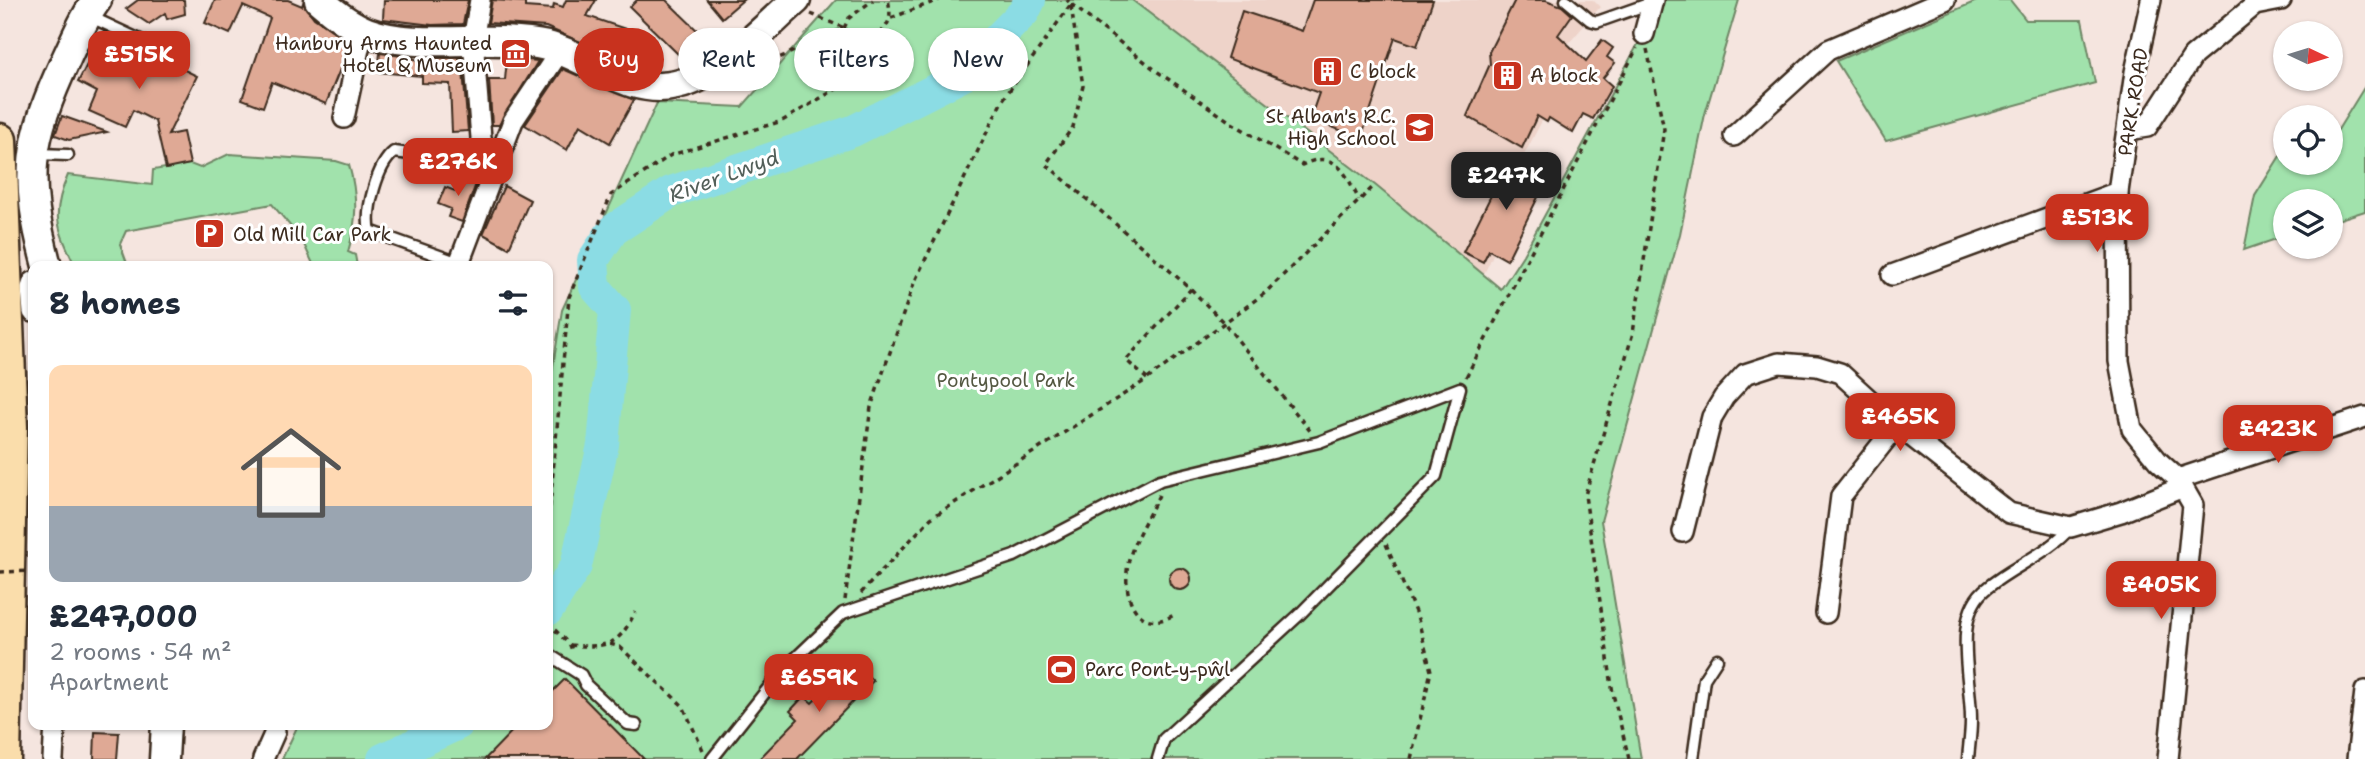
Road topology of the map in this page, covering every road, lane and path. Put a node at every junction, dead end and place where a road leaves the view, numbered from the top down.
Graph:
1 (319, 0) edge
2 (480, 0) edge
3 (873, 0) edge
4 (888, 0) edge
5 (939, 0) edge
6 (1566, 0) edge
7 (1945, 0) edge
8 (2151, 0) edge
9 (2281, 0) edge
10 (1652, 1) edge
11 (1069, 2) edge
12 (793, 3) edge
13 (92, 8) edge
14 (891, 18) junction
15 (763, 28) edge
16 (844, 28) joint
17 (886, 28) edge
18 (363, 30) junction
19 (1644, 33) junction
20 (473, 40) junction
21 (149, 44) dead end
22 (560, 51) junction
23 (678, 85) edge
24 (833, 91) edge
25 (344, 118) dead end
26 (2128, 130) junction
27 (1734, 136) dead end
28 (0, 140) edge
29 (34, 154) junction
30 (68, 155) dead end
31 (494, 164) junction
32 (1375, 186) dead end
33 (2118, 192) junction
34 (1360, 200) junction
35 (46, 261) edge
36 (450, 261) edge
37 (459, 261) edge
38 (1892, 275) dead end
39 (1191, 289) junction
40 (1225, 324) junction
41 (1147, 379) junction
42 (1460, 388) junction
43 (2365, 416) edge
44 (1897, 425) junction
45 (1319, 442) junction
46 (553, 472) edge
47 (1163, 479) junction
48 (2180, 483) junction
49 (2071, 527) junction
50 (1381, 532) junction
51 (1683, 532) dead end
52 (28, 571) edge
53 (0, 572) edge
54 (635, 612) dead end
55 (843, 613) junction
56 (1826, 613) dead end
57 (1174, 615) dead end
58 (610, 644) junction
59 (570, 645) dead end
60 (553, 657) edge
61 (1717, 659) dead end
62 (2365, 691) edge
63 (7, 705) junction
64 (636, 725) dead end
65 (55, 730) edge
66 (166, 730) edge
67 (275, 732) dead end
68 (4, 759) edge
69 (20, 759) edge
70 (53, 759) edge
71 (164, 759) edge
72 (263, 759) edge
73 (709, 759) edge
74 (1158, 759) edge
75 (1411, 759) edge
76 (1629, 759) edge
77 (1693, 759) edge
78 (1968, 759) edge
79 (2168, 759) edge
80 (2357, 759) edge

1 - 18 street
2 - 20 street
3 - 16 path
4 - 14 path
5 - 14 path
6 - 10 lane
7 - 27 street
8 - 26 street, PARK ROAD
9 - 26 street
10 - 19 street
11 - 34 path
11 - 39 path
11 - 55 path
12 - 15 street
12 - 16 path
13 - 21 lane
13 - 29 street
14 - 17 path
18 - 20 street
18 - 25 street
19 - 42 path
19 - 76 path
20 - 22 street
20 - 31 street
22 - 23 street
22 - 31 street
24 - 46 path
26 - 33 street, PARK ROAD
28 - 63 main road
29 - 30 lane
29 - 35 street
31 - 36 lane
31 - 37 street
32 - 34 path
33 - 38 street
33 - 48 street, PARK ROAD
34 - 40 path
39 - 40 path
39 - 41 path
40 - 41 path
40 - 45 path
41 - 55 path
42 - 45 lane
42 - 50 lane
43 - 48 street
44 - 49 street
44 - 51 street
44 - 56 street
45 - 47 lane
47 - 55 lane
47 - 57 path
48 - 49 street
48 - 79 street
49 - 78 lane
50 - 74 lane
50 - 75 path
52 - 53 path, bridge
54 - 58 path
55 - 73 lane
58 - 59 path
58 - 73 path
60 - 64 lane
61 - 77 lane
62 - 80 street
63 - 68 main road
63 - 69 main road
65 - 70 street
66 - 71 street
67 - 72 street

